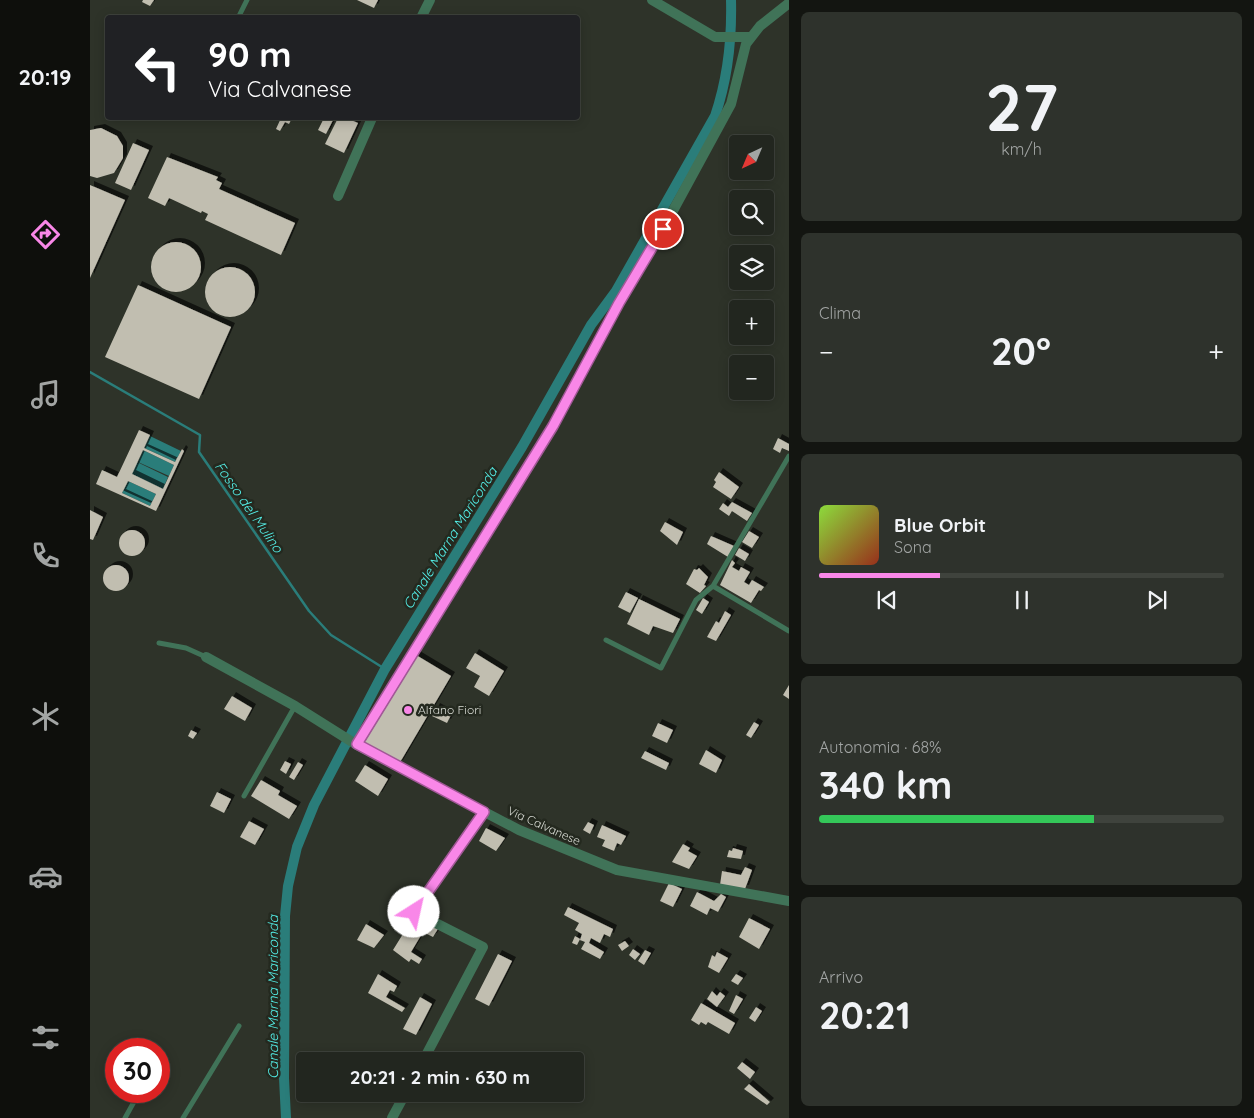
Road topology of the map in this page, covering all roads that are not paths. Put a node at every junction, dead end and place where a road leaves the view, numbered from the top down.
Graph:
1 (247, 0) edge
2 (430, 0) edge
3 (652, 0) edge
4 (789, 2) edge
5 (240, 15) edge
6 (422, 15) edge
7 (746, 36) junction
8 (371, 120) edge
9 (338, 196) dead end
10 (789, 456) edge
11 (713, 586) junction
12 (789, 630) edge
13 (606, 640) dead end
14 (159, 643) dead end
15 (206, 657) joint
16 (295, 706) junction
17 (356, 744) junction
18 (244, 796) dead end
19 (484, 812) junction
20 (789, 901) edge
21 (239, 1026) dead end
22 (428, 1052) edge
23 (401, 1102) edge
24 (133, 1103) edge
25 (125, 1118) edge
26 (183, 1118) edge
27 (392, 1118) edge

1 - 5 lane
2 - 6 street
3 - 7 street
4 - 7 street
7 - 17 street
8 - 9 street
10 - 11 lane
11 - 12 lane
11 - 13 lane
14 - 15 lane
15 - 16 street, Via Calvanese
16 - 17 street, Via Calvanese
16 - 18 lane
17 - 19 street, Via Calvanese
19 - 20 street, Via Calvanese
19 - 22 street
21 - 26 lane
23 - 27 street
24 - 25 lane

